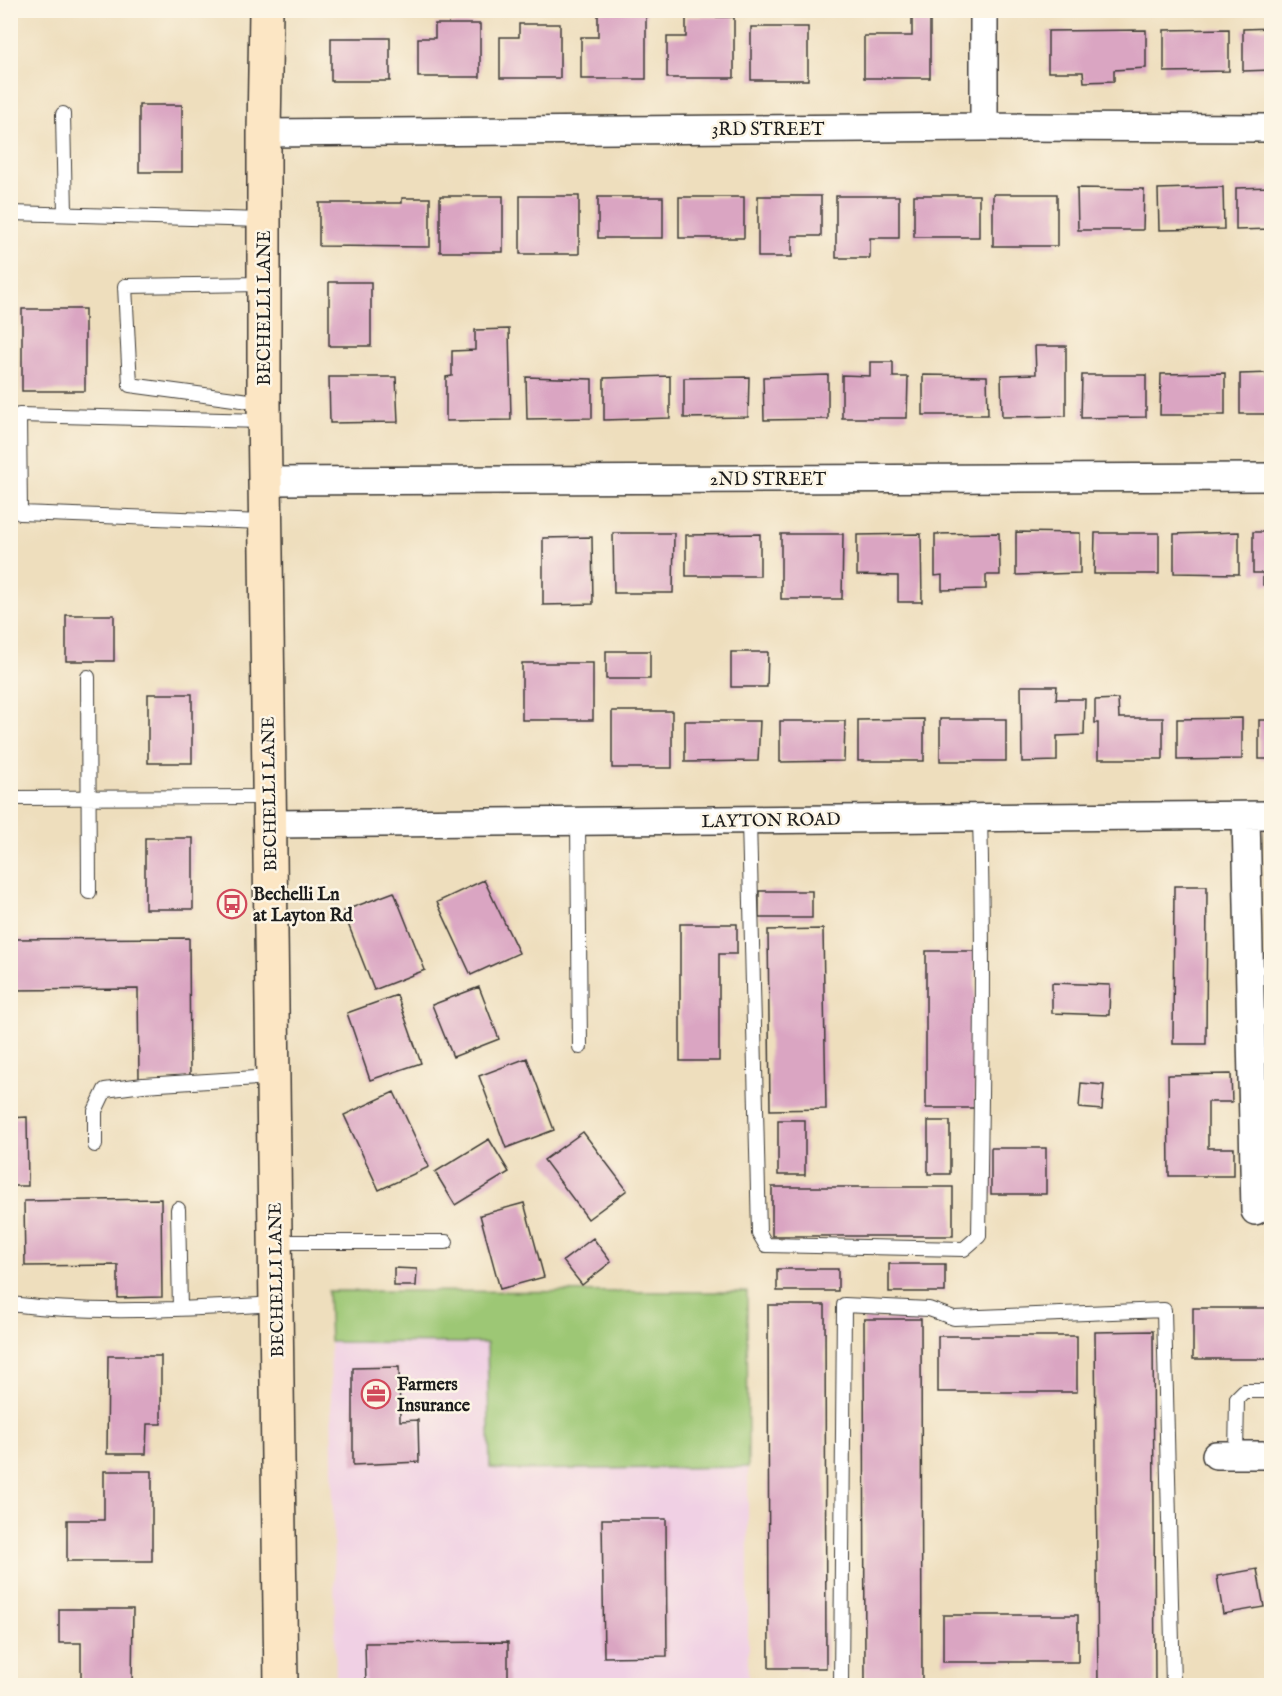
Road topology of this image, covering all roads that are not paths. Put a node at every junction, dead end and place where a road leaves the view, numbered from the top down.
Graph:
1 (266, 10) edge
2 (984, 10) edge
3 (63, 114) dead end
4 (984, 127) junction
5 (1272, 128) edge
6 (264, 133) junction
7 (10, 213) edge
8 (65, 214) junction
9 (264, 220) junction
10 (264, 284) junction
11 (265, 412) junction
12 (1272, 477) edge
13 (266, 481) junction
14 (266, 522) junction
15 (88, 677) dead end
16 (89, 797) junction
17 (10, 798) edge
18 (270, 810) junction
19 (1259, 815) edge
20 (980, 818) junction
21 (749, 820) junction
22 (578, 822) junction
23 (89, 892) dead end
24 (580, 1047) dead end
25 (273, 1077) junction
26 (95, 1145) dead end
27 (178, 1209) dead end
28 (1255, 1211) dead end
29 (275, 1242) junction
30 (446, 1242) dead end
31 (10, 1304) edge
32 (276, 1304) junction
33 (180, 1309) junction
34 (1272, 1391) edge
35 (1226, 1455) joint
36 (1272, 1455) edge
37 (281, 1686) edge
38 (840, 1686) edge
39 (1173, 1686) edge

1 - 6 main road, BECHELLI LANE
2 - 4 street
3 - 8 lane
4 - 5 street, 3RD STREET
4 - 6 street, 3RD STREET
6 - 9 main road, BECHELLI LANE
7 - 8 lane
8 - 9 lane
9 - 10 main road, BECHELLI LANE
10 - 11 main road, BECHELLI LANE
10 - 11 lane
11 - 13 main road, BECHELLI LANE
11 - 14 lane
12 - 13 street, 2ND STREET
13 - 14 main road, BECHELLI LANE
14 - 18 main road, BECHELLI LANE
15 - 16 lane
16 - 17 lane
16 - 18 lane
16 - 23 lane
18 - 22 street, LAYTON ROAD
18 - 25 main road, BECHELLI LANE
19 - 20 street, LAYTON ROAD
19 - 28 street
20 - 21 street, LAYTON ROAD
20 - 21 lane
21 - 22 street, LAYTON ROAD
22 - 24 lane
25 - 26 lane
25 - 29 main road, BECHELLI LANE
27 - 33 lane
29 - 30 lane
29 - 32 main road, BECHELLI LANE
31 - 33 lane
32 - 33 lane
32 - 37 main road, BECHELLI LANE
34 - 35 lane
35 - 36 street
38 - 39 lane

